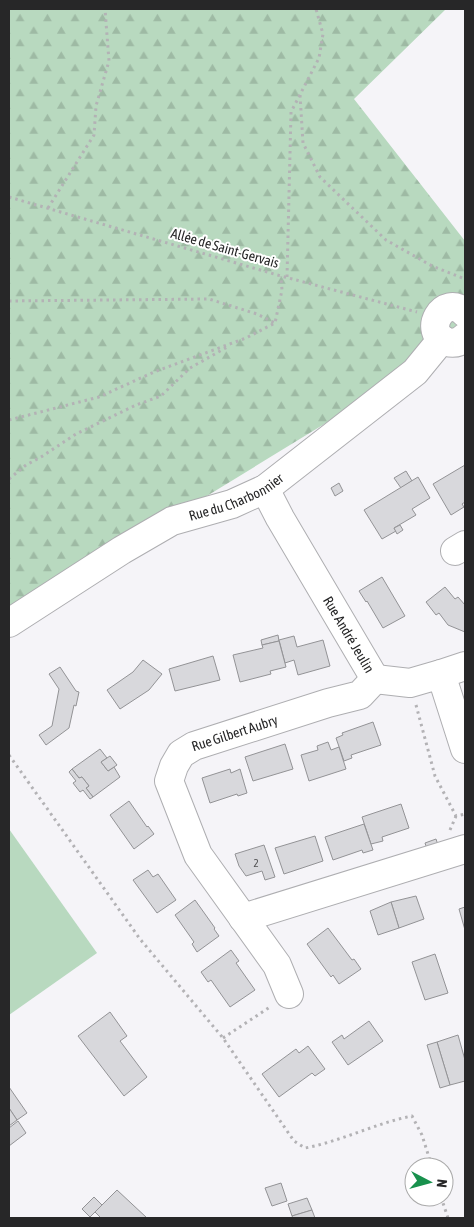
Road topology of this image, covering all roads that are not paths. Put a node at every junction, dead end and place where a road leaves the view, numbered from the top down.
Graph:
1 (465, 313) edge
2 (448, 331) edge
3 (265, 489) junction
4 (9, 624) edge
5 (453, 670) edge
6 (375, 679) junction
7 (465, 749) edge
8 (465, 849) edge
9 (243, 918) junction
10 (289, 994) road end

1 - 2 street
2 - 3 street, Rue du Charbonnier
3 - 4 street, Rue du Charbonnier
3 - 6 street, Rue André Jeulin
5 - 6 street, Rue André Jeulin
5 - 7 street, Rue André Jeulin
6 - 9 street, Rue Gilbert Aubry
8 - 9 street
9 - 10 street, Rue Gilbert Aubry

